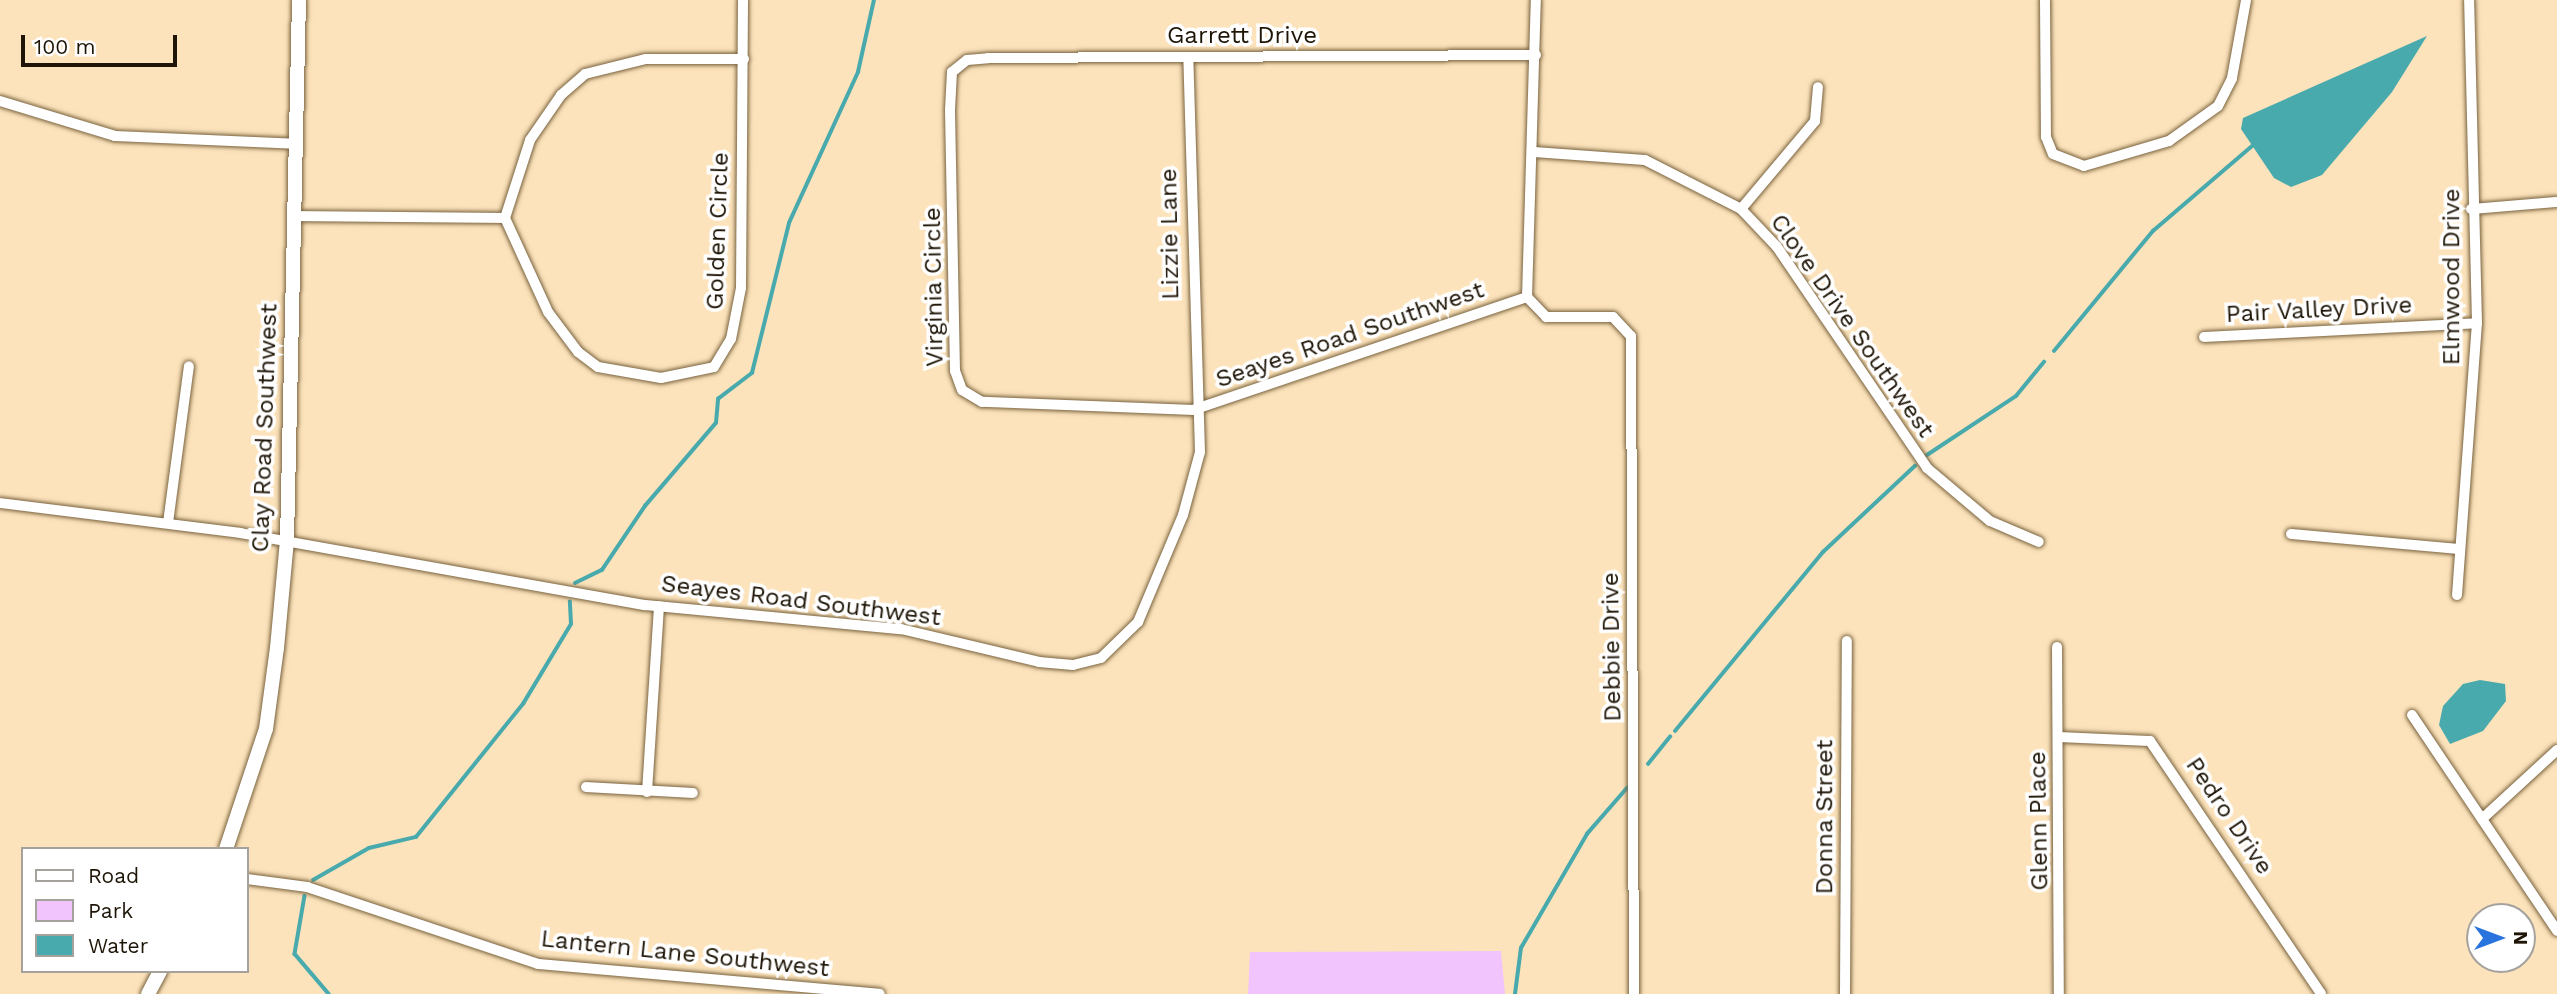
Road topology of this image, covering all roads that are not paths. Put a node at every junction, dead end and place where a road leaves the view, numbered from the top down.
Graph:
1 (299, 0) edge
2 (743, 0) edge
3 (1536, 0) edge
4 (2045, 0) edge
5 (2246, 0) edge
6 (2469, 0) edge
7 (1536, 55) junction
8 (1188, 57) junction
9 (744, 59) junction
10 (952, 72) joint
11 (1818, 87) dead end
12 (0, 100) edge
13 (295, 144) junction
14 (1534, 152) junction
15 (2557, 202) edge
16 (1741, 209) junction
17 (2471, 209) junction
18 (293, 216) junction
19 (505, 218) junction
20 (1527, 297) junction
21 (2477, 323) junction
22 (2204, 337) dead end
23 (189, 366) dead end
24 (1194, 410) junction
25 (0, 503) edge
26 (168, 523) junction
27 (2291, 534) dead end
28 (287, 541) junction
29 (2039, 542) dead end
30 (2459, 549) junction
31 (2456, 595) dead end
32 (659, 606) junction
33 (1847, 641) dead end
34 (2057, 647) dead end
35 (2412, 715) dead end
36 (2058, 737) junction
37 (2557, 750) edge
38 (586, 787) dead end
39 (647, 792) junction
40 (693, 793) dead end
41 (2482, 819) junction
42 (227, 847) edge
43 (248, 879) edge
44 (2557, 931) edge
45 (159, 973) edge
46 (148, 994) edge
47 (880, 994) edge
48 (1634, 994) edge
49 (1844, 994) edge
50 (2059, 994) edge
51 (2321, 994) edge

1 - 13 street, Clay Road Southwest
2 - 9 street, Golden Circle
3 - 7 street
4 - 5 street
6 - 17 street, Elmwood Drive
7 - 8 street, Garrett Drive
7 - 14 street
8 - 10 street, Garrett Drive
8 - 24 street, Lizzie Lane
9 - 19 street
9 - 19 street, Golden Circle
10 - 24 street, Virginia Circle
11 - 16 street
12 - 13 street
13 - 18 street, Clay Road Southwest
14 - 16 street, Clove Drive Southwest
14 - 20 street
15 - 17 street
16 - 29 street, Clove Drive Southwest
17 - 21 street, Elmwood Drive
18 - 19 street
18 - 28 street, Clay Road Southwest
20 - 24 street, Seayes Road Southwest
20 - 48 street, Debbie Drive
21 - 22 street, Pair Valley Drive
21 - 30 street, Elmwood Drive
23 - 26 street
24 - 32 street, Seayes Road Southwest
25 - 26 street, Seayes Road Southwest
26 - 28 street, Seayes Road Southwest
27 - 30 street
28 - 32 street, Seayes Road Southwest
28 - 42 street, Clay Road Southwest
30 - 31 street, Elmwood Drive
32 - 39 street
33 - 49 street, Donna Street
34 - 36 street, Glenn Place
35 - 41 street
36 - 50 street, Glenn Place
36 - 51 street, Pedro Drive
37 - 41 street
38 - 39 street
39 - 40 street
41 - 44 street
43 - 47 street, Lantern Lane Southwest
45 - 46 street

